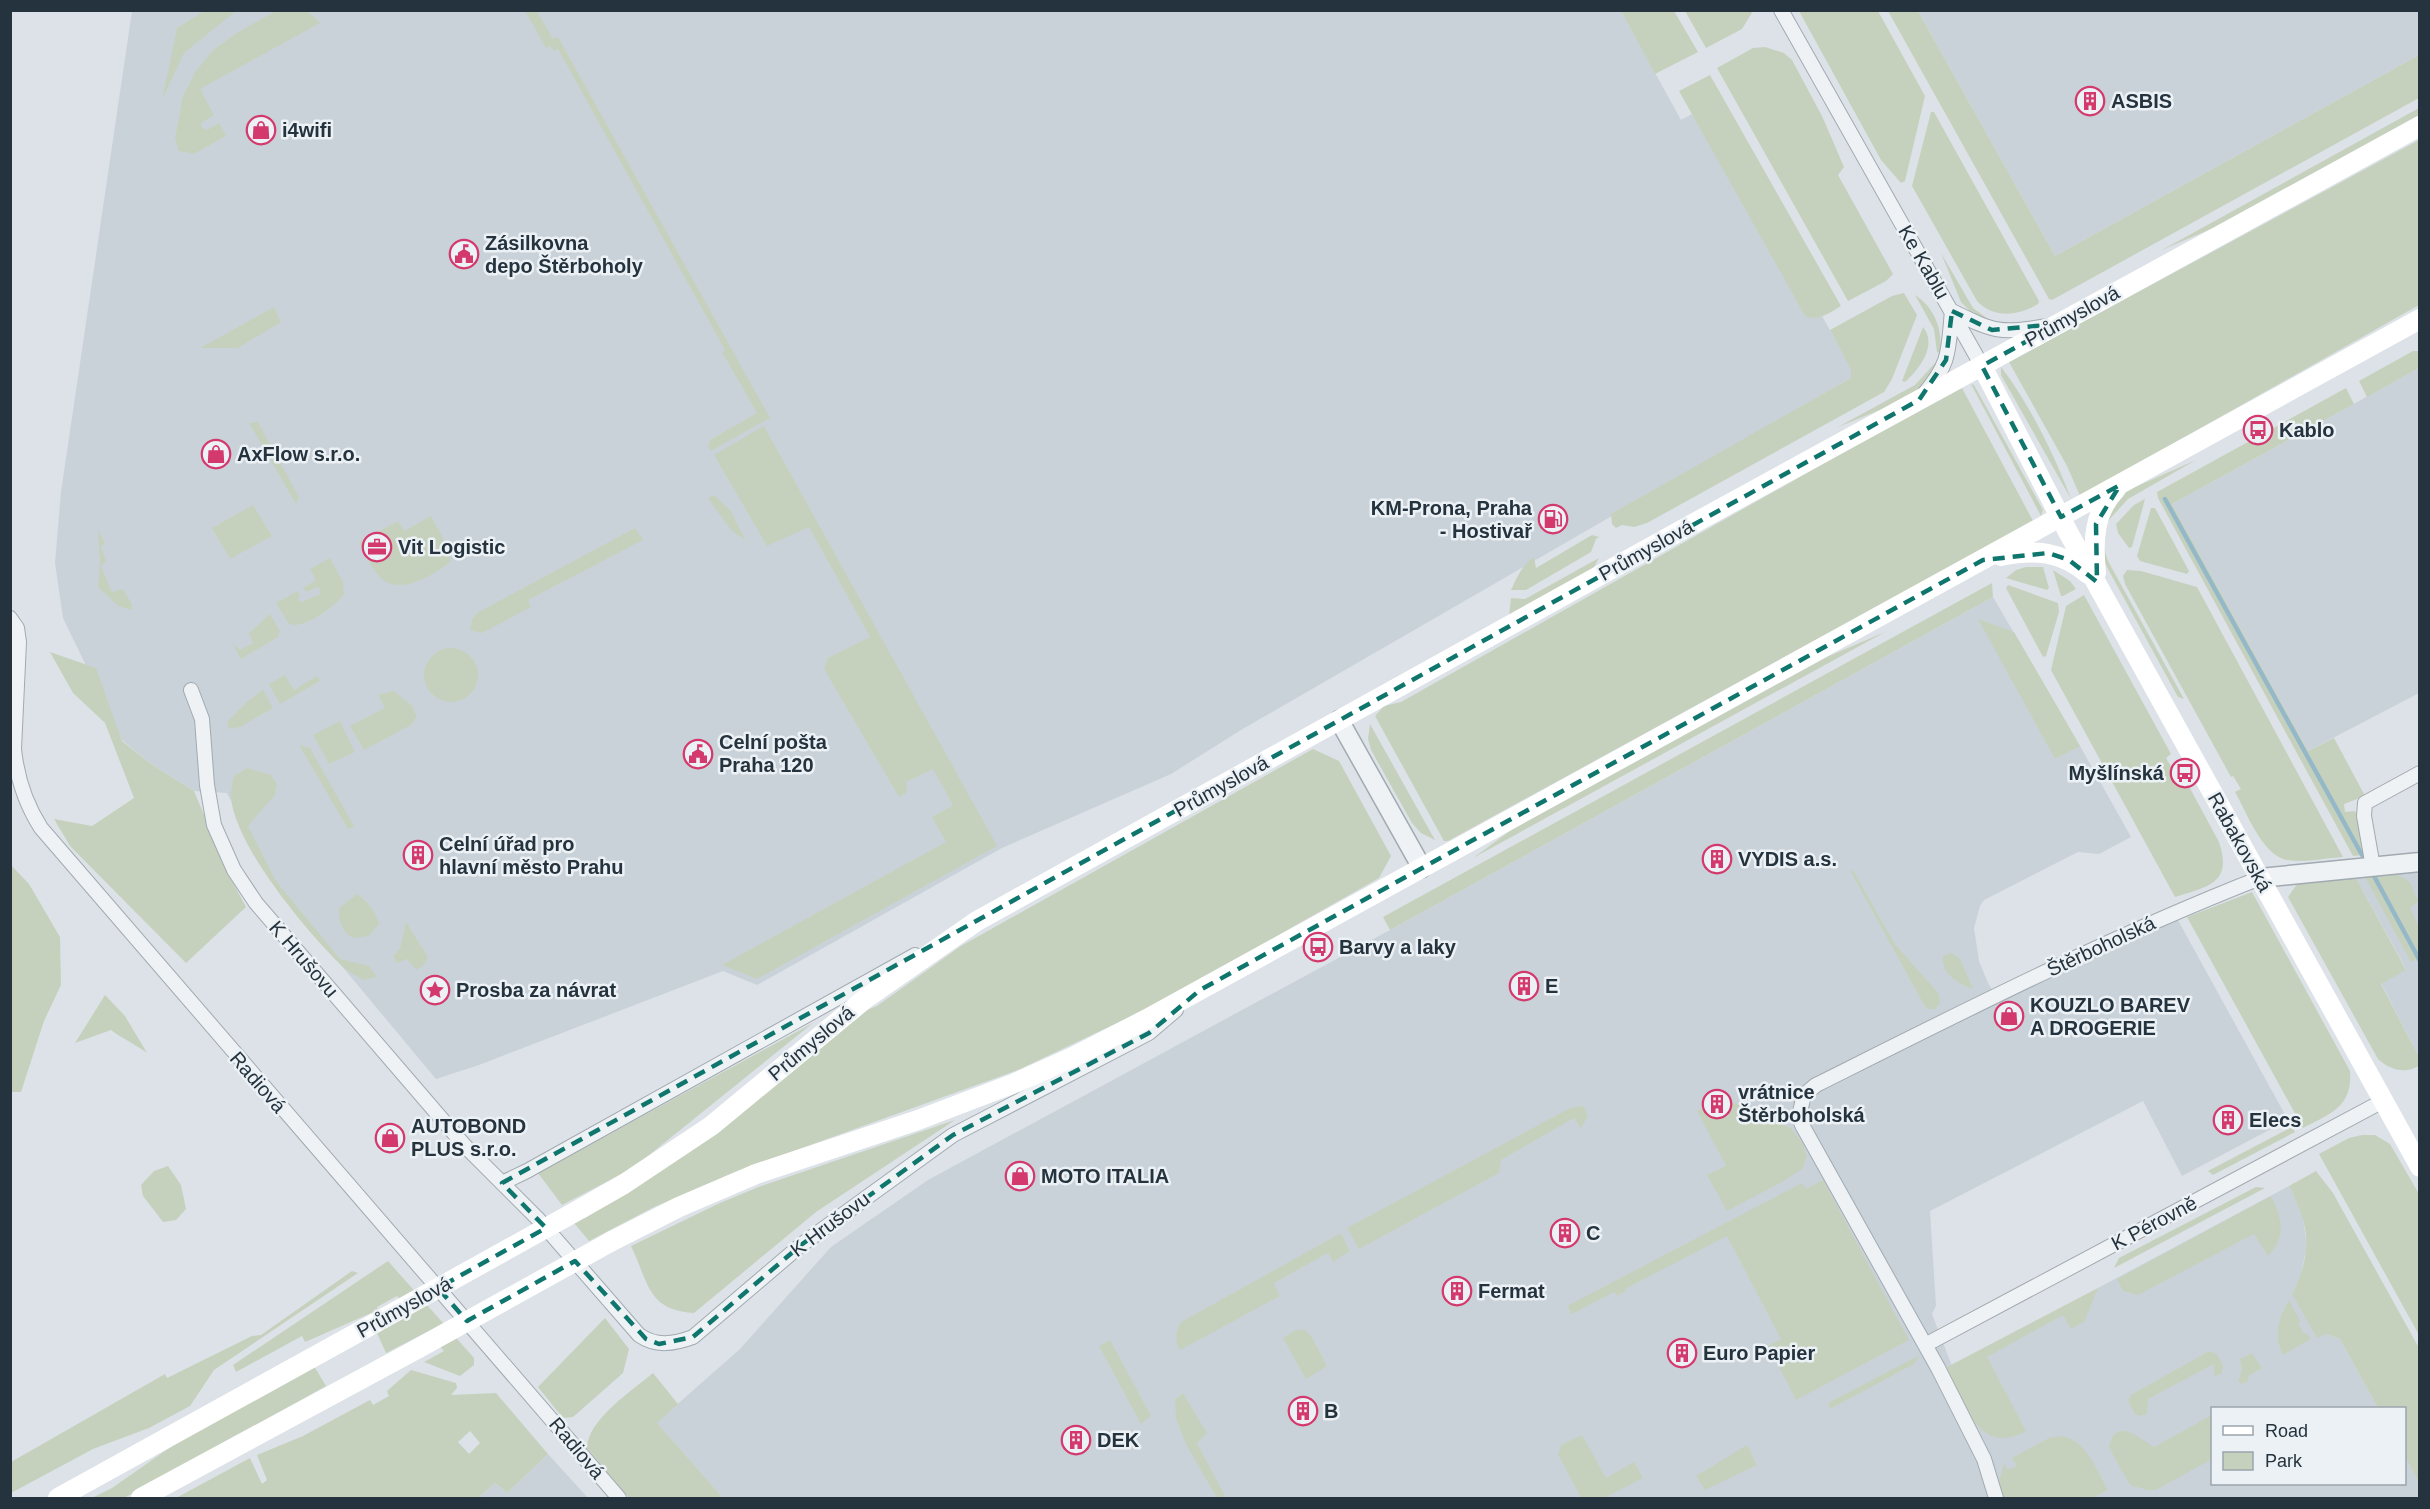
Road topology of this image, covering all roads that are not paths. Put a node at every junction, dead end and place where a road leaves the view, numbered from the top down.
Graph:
1 (1781, 10) edge
2 (2420, 126) edge
3 (1952, 311) junction
4 (2420, 319) edge
5 (2058, 324) junction
6 (1982, 366) junction
7 (1919, 400) junction
8 (2120, 485) junction
9 (2061, 517) junction
10 (1983, 560) junction
11 (2097, 582) junction
12 (10, 618) edge
13 (191, 690) dead end
14 (1339, 720) junction
15 (2420, 773) edge
16 (2420, 862) edge
17 (2373, 867) junction
18 (1422, 868) junction
19 (2260, 878) junction
20 (977, 921) junction
21 (1200, 990) junction
22 (2383, 1101) junction
23 (2420, 1167) edge
24 (502, 1183) junction
25 (1925, 1345) junction
26 (613, 1496) edge
27 (58, 1498) edge
28 (141, 1498) edge
29 (1996, 1498) edge

1 - 3 street, Ke Kablu
2 - 5 main road, Průmyslová
3 - 5 street
3 - 6 street, Ke Kablu
3 - 7 street
4 - 8 main road
5 - 6 main road, Průmyslová
6 - 7 main road, Průmyslová
6 - 9 main road, Ke Kablu
7 - 14 main road, Průmyslová
8 - 9 main road
8 - 11 main road
9 - 10 main road
9 - 11 main road, Rabakovská
10 - 11 main road
10 - 18 main road
11 - 19 main road, Rabakovská
12 - 26 street, Radiová
13 - 24 street, K Hrušovu
14 - 18 street
14 - 20 main road, Průmyslová
15 - 17 street
16 - 17 street, Štěrboholská
17 - 19 street, Štěrboholská
18 - 21 main road
19 - 22 main road, Rabakovská
19 - 25 street, Štěrboholská
20 - 24 street
20 - 27 main road, Průmyslová, bridge
21 - 24 street, K Hrušovu
21 - 28 main road, bridge
22 - 23 main road, Rabakovská
22 - 25 street, K Pérovně
25 - 29 street

